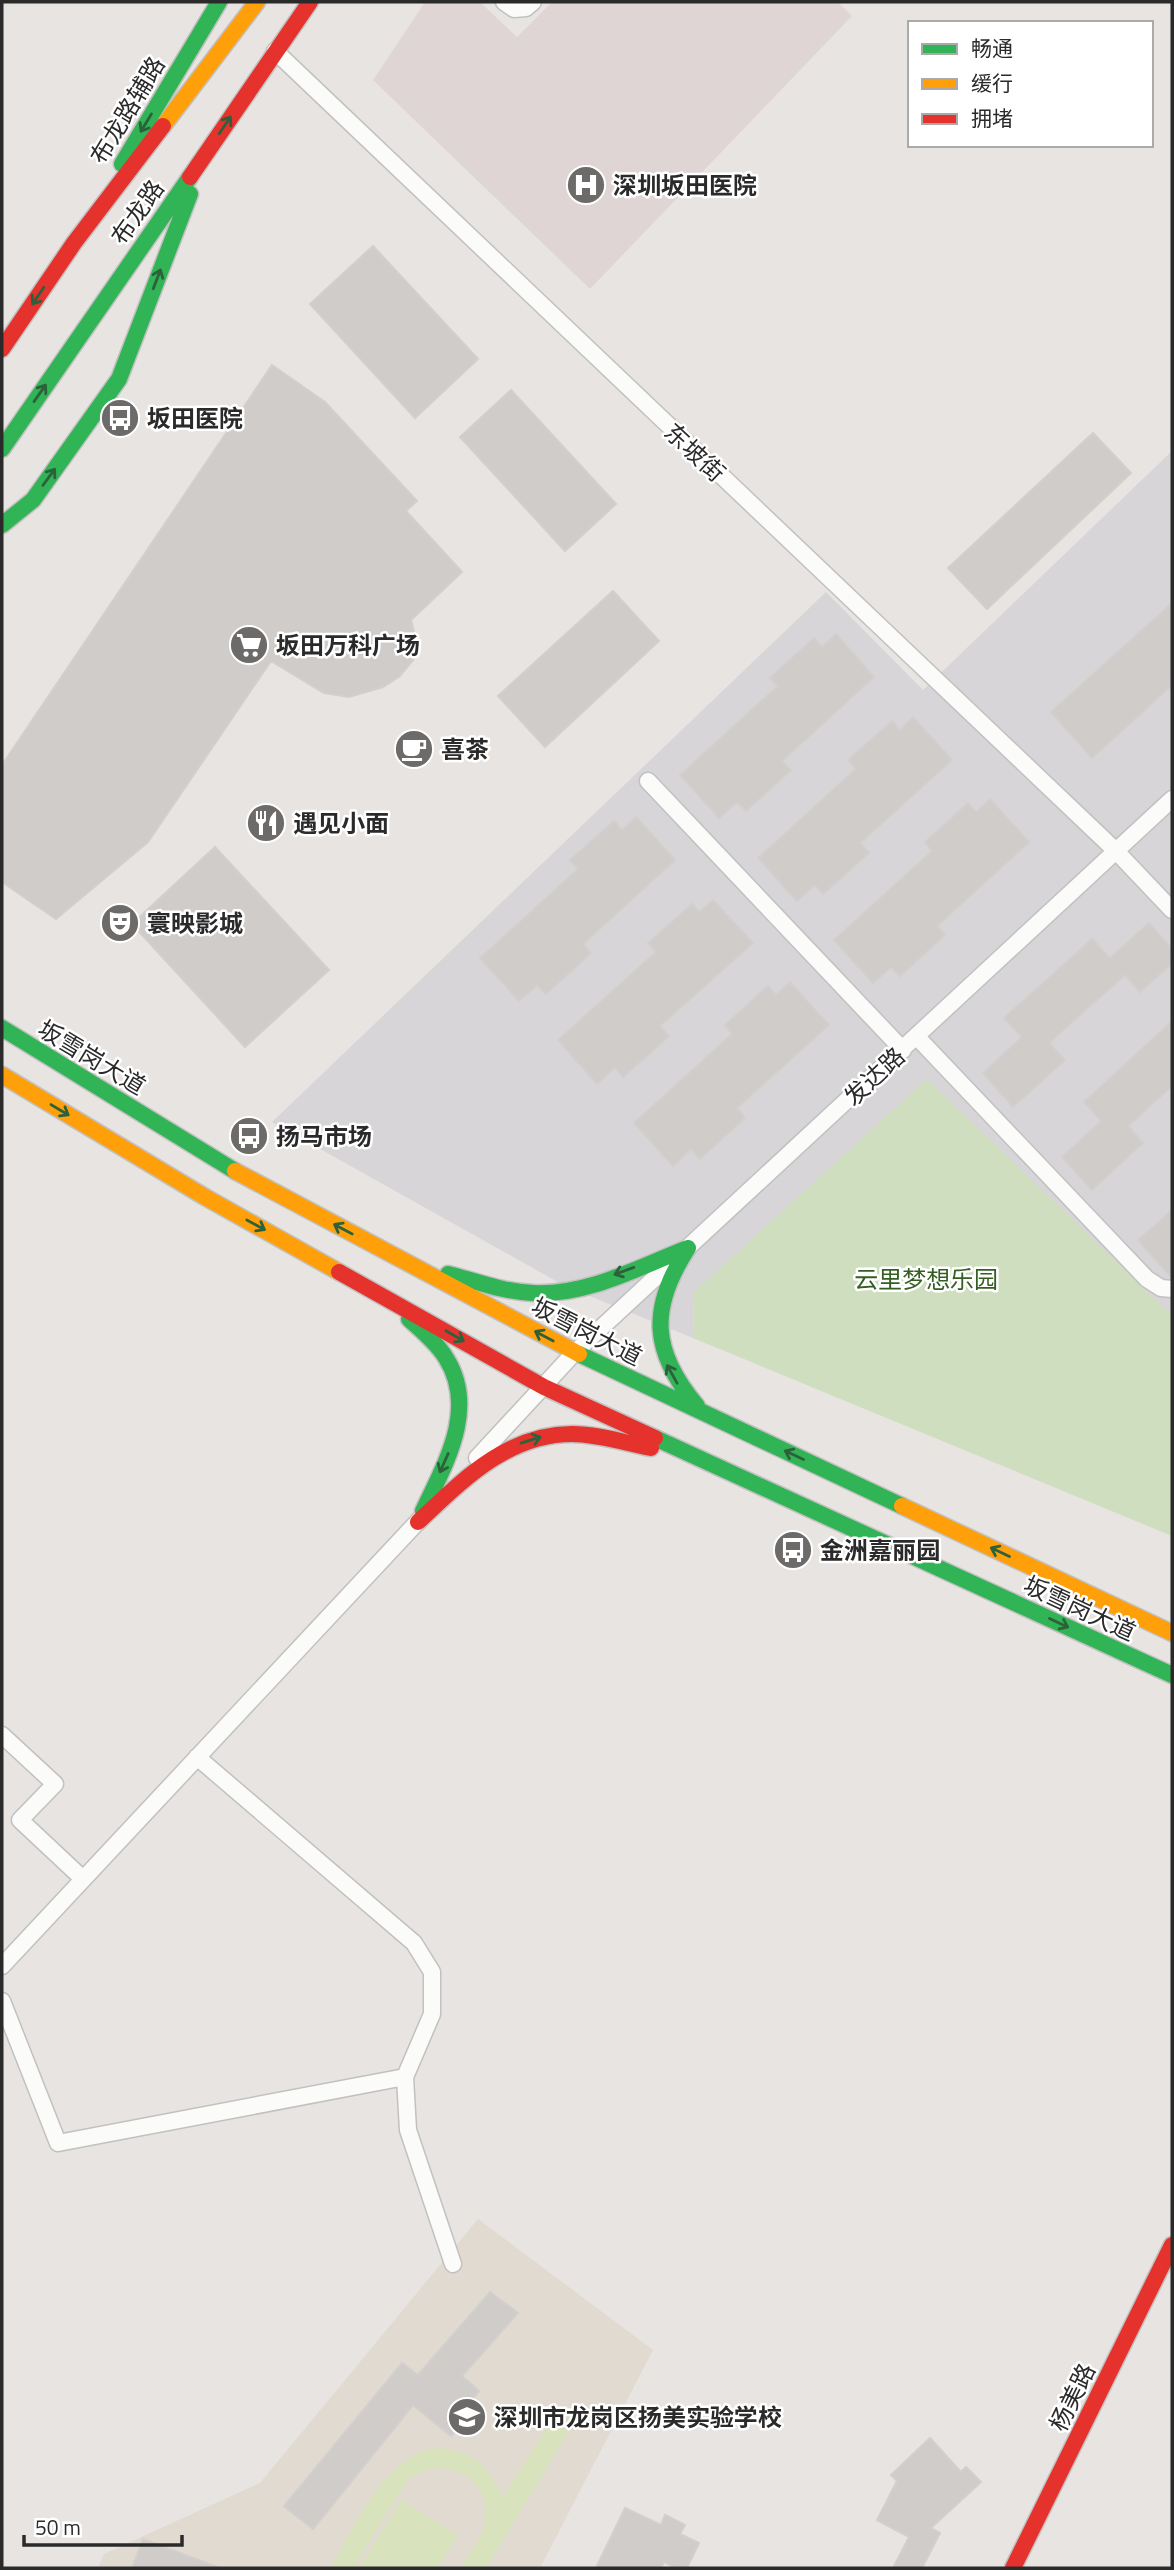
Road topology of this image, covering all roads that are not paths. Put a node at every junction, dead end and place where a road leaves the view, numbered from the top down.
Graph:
1 (219, 2) edge
2 (257, 2) edge
3 (310, 2) edge
4 (504, 2) edge
5 (533, 2) edge
6 (275, 51) junction
7 (205, 153) junction
8 (74, 243) junction
9 (2, 349) edge
10 (2, 449) edge
11 (2, 525) edge
12 (648, 781) dead end
13 (1172, 799) edge
14 (1116, 851) junction
15 (1172, 910) edge
16 (2, 1028) edge
17 (917, 1037) junction
18 (903, 1050) junction
19 (2, 1075) edge
20 (688, 1248) junction
21 (412, 1266) junction
22 (1172, 1289) edge
23 (391, 1300) junction
24 (575, 1352) junction
25 (544, 1387) junction
26 (720, 1421) junction
27 (696, 1458) junction
28 (418, 1522) junction
29 (1172, 1633) edge
30 (1172, 1675) edge
31 (2, 1735) edge
32 (197, 1757) junction
33 (83, 1879) junction
34 (2, 1966) edge
35 (2, 2001) edge
36 (405, 2077) junction
37 (1172, 2245) edge
38 (453, 2264) dead end
39 (1013, 2568) edge

1 -> 8 main road, 布龙路辅路
2 - 8 main road, 布龙路
3 - 6 main road, 布龙路
4 - 5 street
7 -> 6 main road, 布龙路
6 - 14 street, 东坡街
10 -> 7 main road, 布龙路
11 -> 7 main road
8 -> 9 main road, 布龙路
12 - 18 street
13 - 14 street, 发达路
14 - 15 street, 东坡街
14 - 17 street, 发达路
21 -> 16 main road, 坂雪岗大道
17 - 18 street, 发达路
17 - 22 street
18 - 20 street, 发达路
19 -> 23 main road, 坂雪岗大道
20 -> 21 main road
20 - 24 street, 发达路
26 -> 20 main road
24 -> 21 main road, 坂雪岗大道
23 -> 25 main road, 坂雪岗大道
23 -> 28 main road
24 - 25 street, 发达路
24 - 26 main road, 坂雪岗大道
25 - 27 main road, 坂雪岗大道
25 - 28 street, 发达路
29 -> 26 main road, 坂雪岗大道
28 -> 27 main road
27 -> 30 main road, 坂雪岗大道
28 - 32 street, 发达路
31 - 33 street
32 - 33 street, 发达路
32 - 36 street
33 - 34 street, 发达路
35 - 36 street
36 - 38 street
37 - 39 main road, 杨美路

